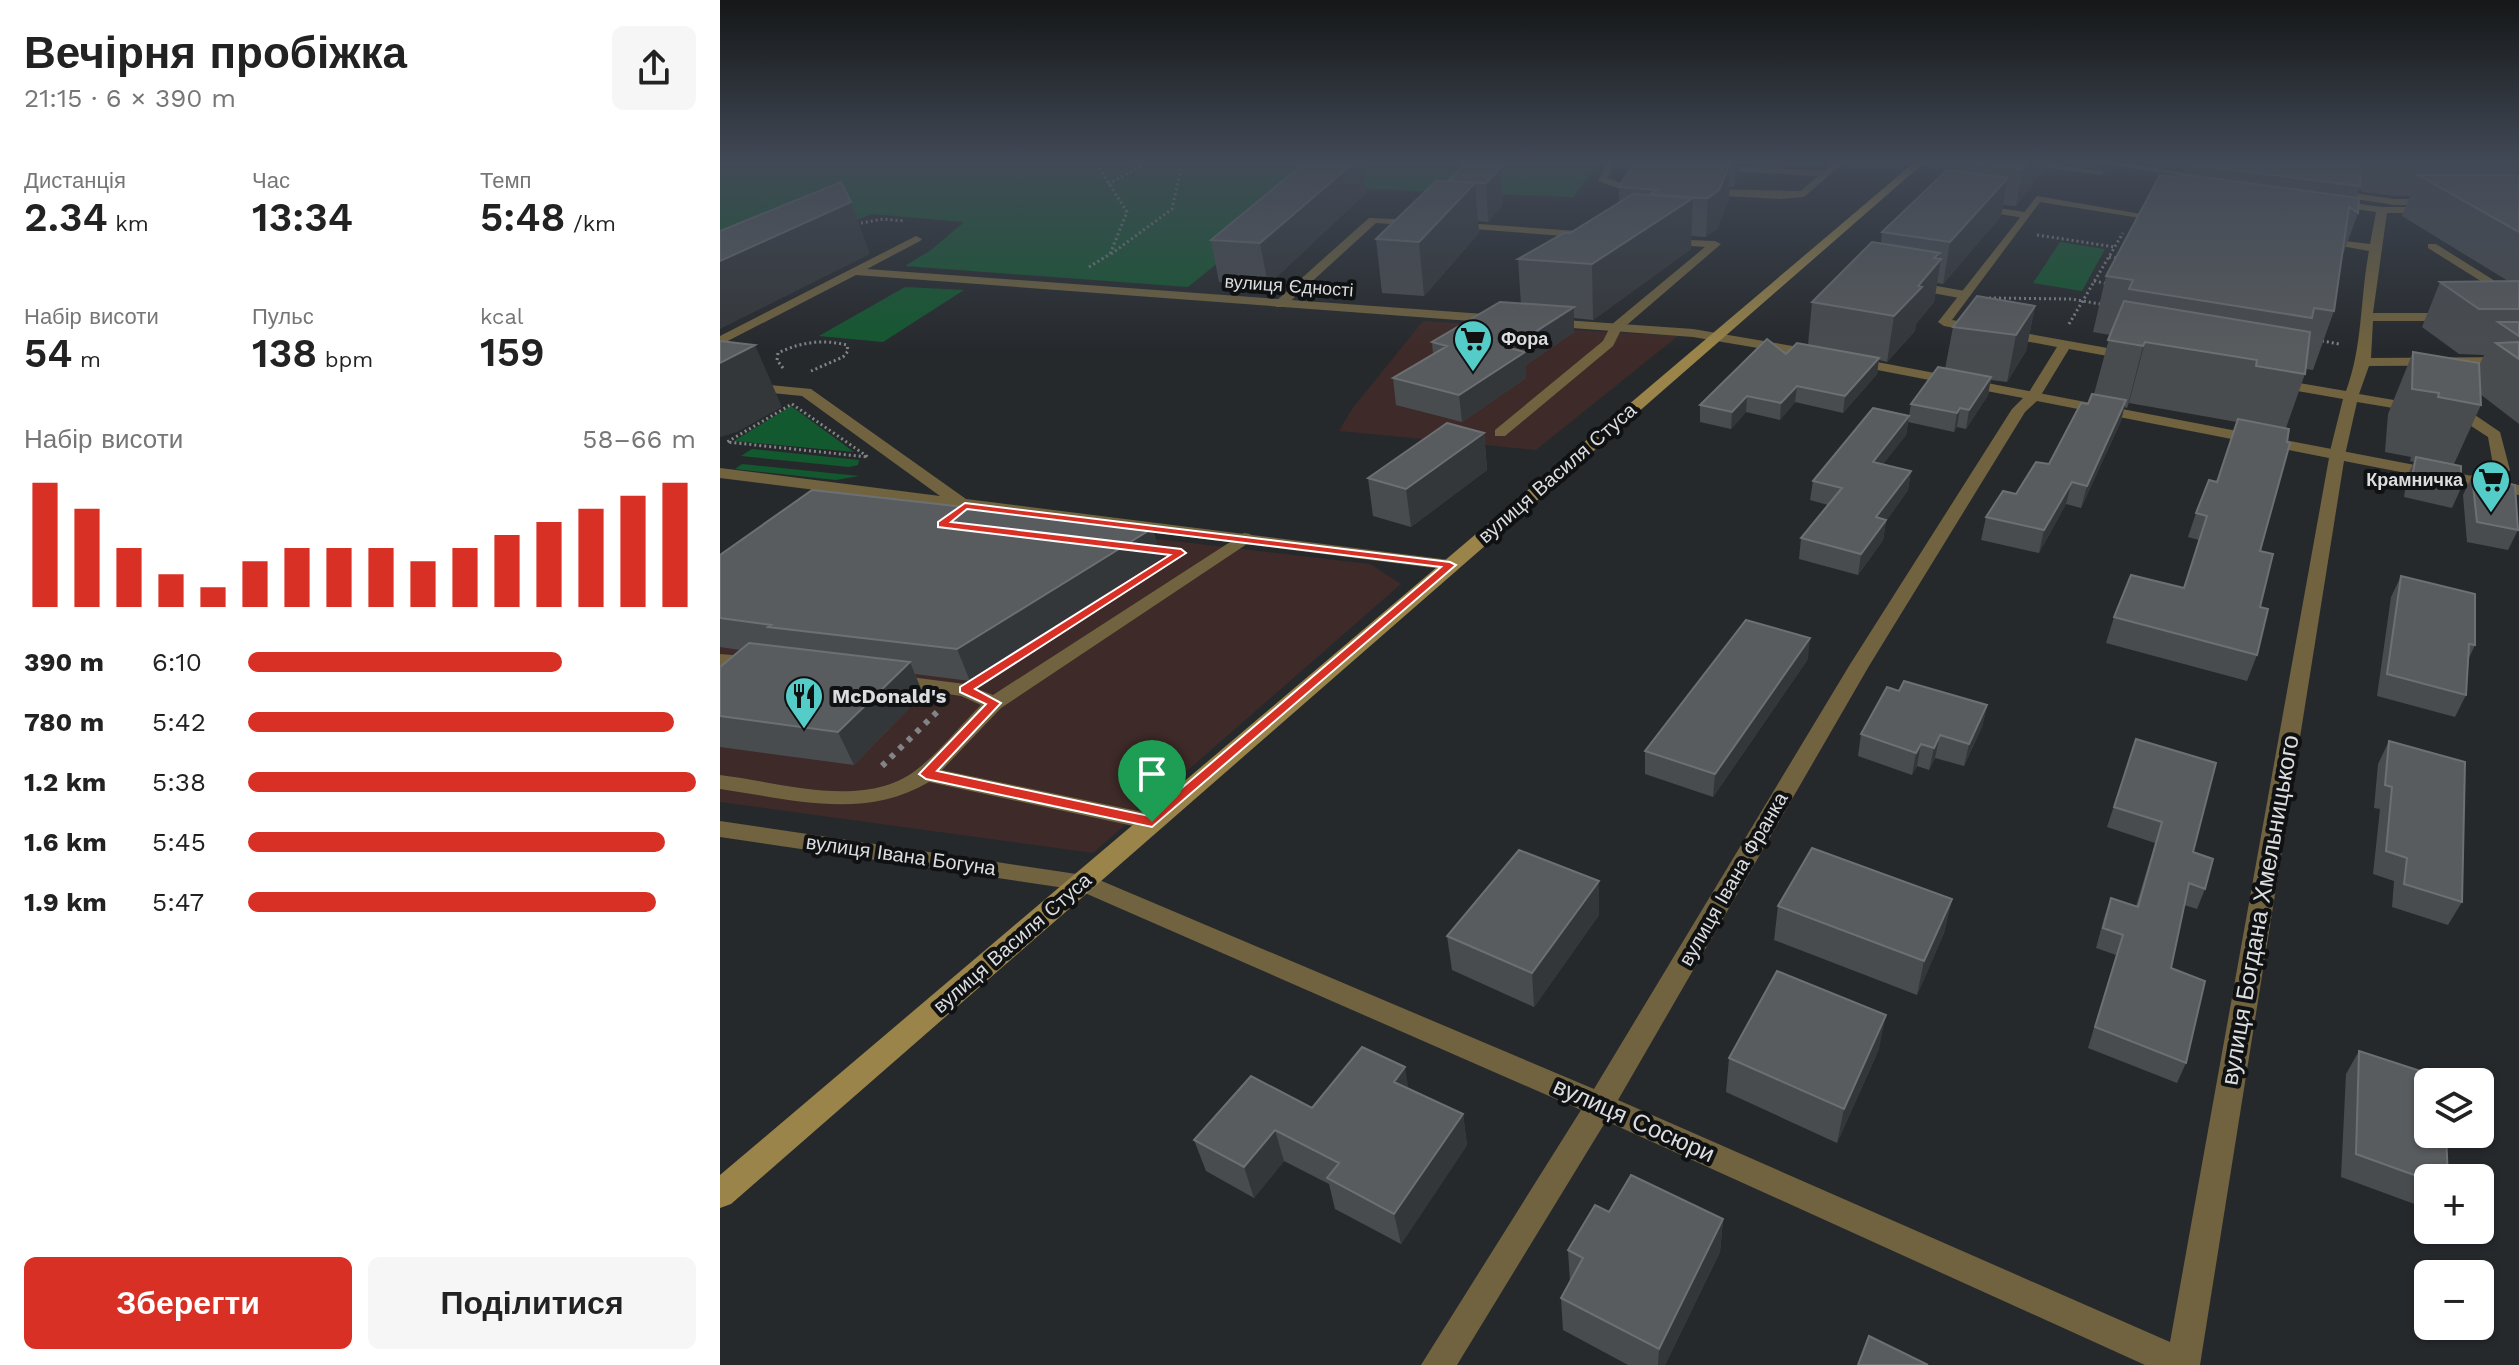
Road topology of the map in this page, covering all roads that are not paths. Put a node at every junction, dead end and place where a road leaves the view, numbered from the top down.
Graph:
1 (1369, 224) edge
2 (1424, 224) edge
3 (1847, 224) edge
4 (2018, 224) edge
5 (2379, 224) edge
6 (1606, 237) edge
7 (916, 239) dead end
8 (1653, 240) edge
9 (2314, 240) edge
10 (2432, 246) dead end
11 (2373, 248) junction
12 (858, 272) junction
13 (1900, 283) edge
14 (1965, 295) junction
15 (2519, 301) edge
16 (1280, 304) junction
17 (2367, 317) junction
18 (2458, 317) edge
19 (1510, 320) edge
20 (1540, 322) edge
21 (1616, 328) junction
22 (1809, 333) dead end
23 (1716, 336) junction
24 (2064, 338) junction
25 (720, 341) edge
26 (1794, 350) junction
27 (2364, 355) junction
28 (2140, 358) edge
29 (2519, 361) edge
30 (2260, 380) edge
31 (720, 384) edge
32 (2033, 397) junction
33 (2351, 397) junction
34 (1500, 433) dead end
35 (2337, 455) junction
36 (2502, 470) dead end
37 (720, 473) edge
38 (2519, 490) edge
39 (965, 506) junction
40 (1244, 538) junction
41 (1450, 565) junction
42 (720, 660) edge
43 (771, 665) edge
44 (875, 678) edge
45 (994, 703) junction
46 (926, 774) junction
47 (720, 782) edge
48 (1152, 822) junction
49 (720, 829) edge
50 (1082, 882) junction
51 (1600, 1105) junction
52 (720, 1194) edge
53 (1438, 1365) edge
54 (2183, 1365) edge

1 - 16 street
2 - 6 street
3 - 23 main road, вулиця Василя Стуса
4 - 14 street
5 - 11 street, вулиця Богдана Хмельницького
7 - 12 street
8 - 21 street
9 - 11 street
10 - 15 street
11 - 17 street, вулиця Богдана Хмельницького
12 - 16 street, вулиця Єдності
12 - 25 street
13 - 14 street
14 - 24 street
16 - 19 street, вулиця Єдності
17 - 18 street
17 - 27 street, вулиця Богдана Хмельницького
20 - 21 street
21 - 23 street
21 - 34 street
22 - 26 street
23 - 26 street
23 - 41 main road, вулиця Василя Стуса
24 - 28 street
24 - 32 street, вулиця Івана Франка
26 - 32 street
27 - 29 street
27 - 33 street, вулиця Богдана Хмельницького
30 - 33 street
31 - 39 street
32 - 35 street
32 - 51 street, вулиця Івана Франка
33 - 35 street, вулиця Богдана Хмельницького
33 - 36 street
35 - 38 street
35 - 54 street, вулиця Богдана Хмельницького
37 - 39 street
39 - 40 street
40 - 41 street
40 - 45 street
41 - 48 main road, вулиця Василя Стуса
42 - 43 street
44 - 45 street
45 - 46 street
46 - 47 street
46 - 48 street
48 - 50 main road, вулиця Василя Стуса
49 - 50 street, вулиця Івана Богуна
50 - 51 street, вулиця Сосюри
50 - 52 main road, вулиця Василя Стуса
51 - 53 street, вулиця Івана Франка
51 - 54 street, вулиця Сосюри

